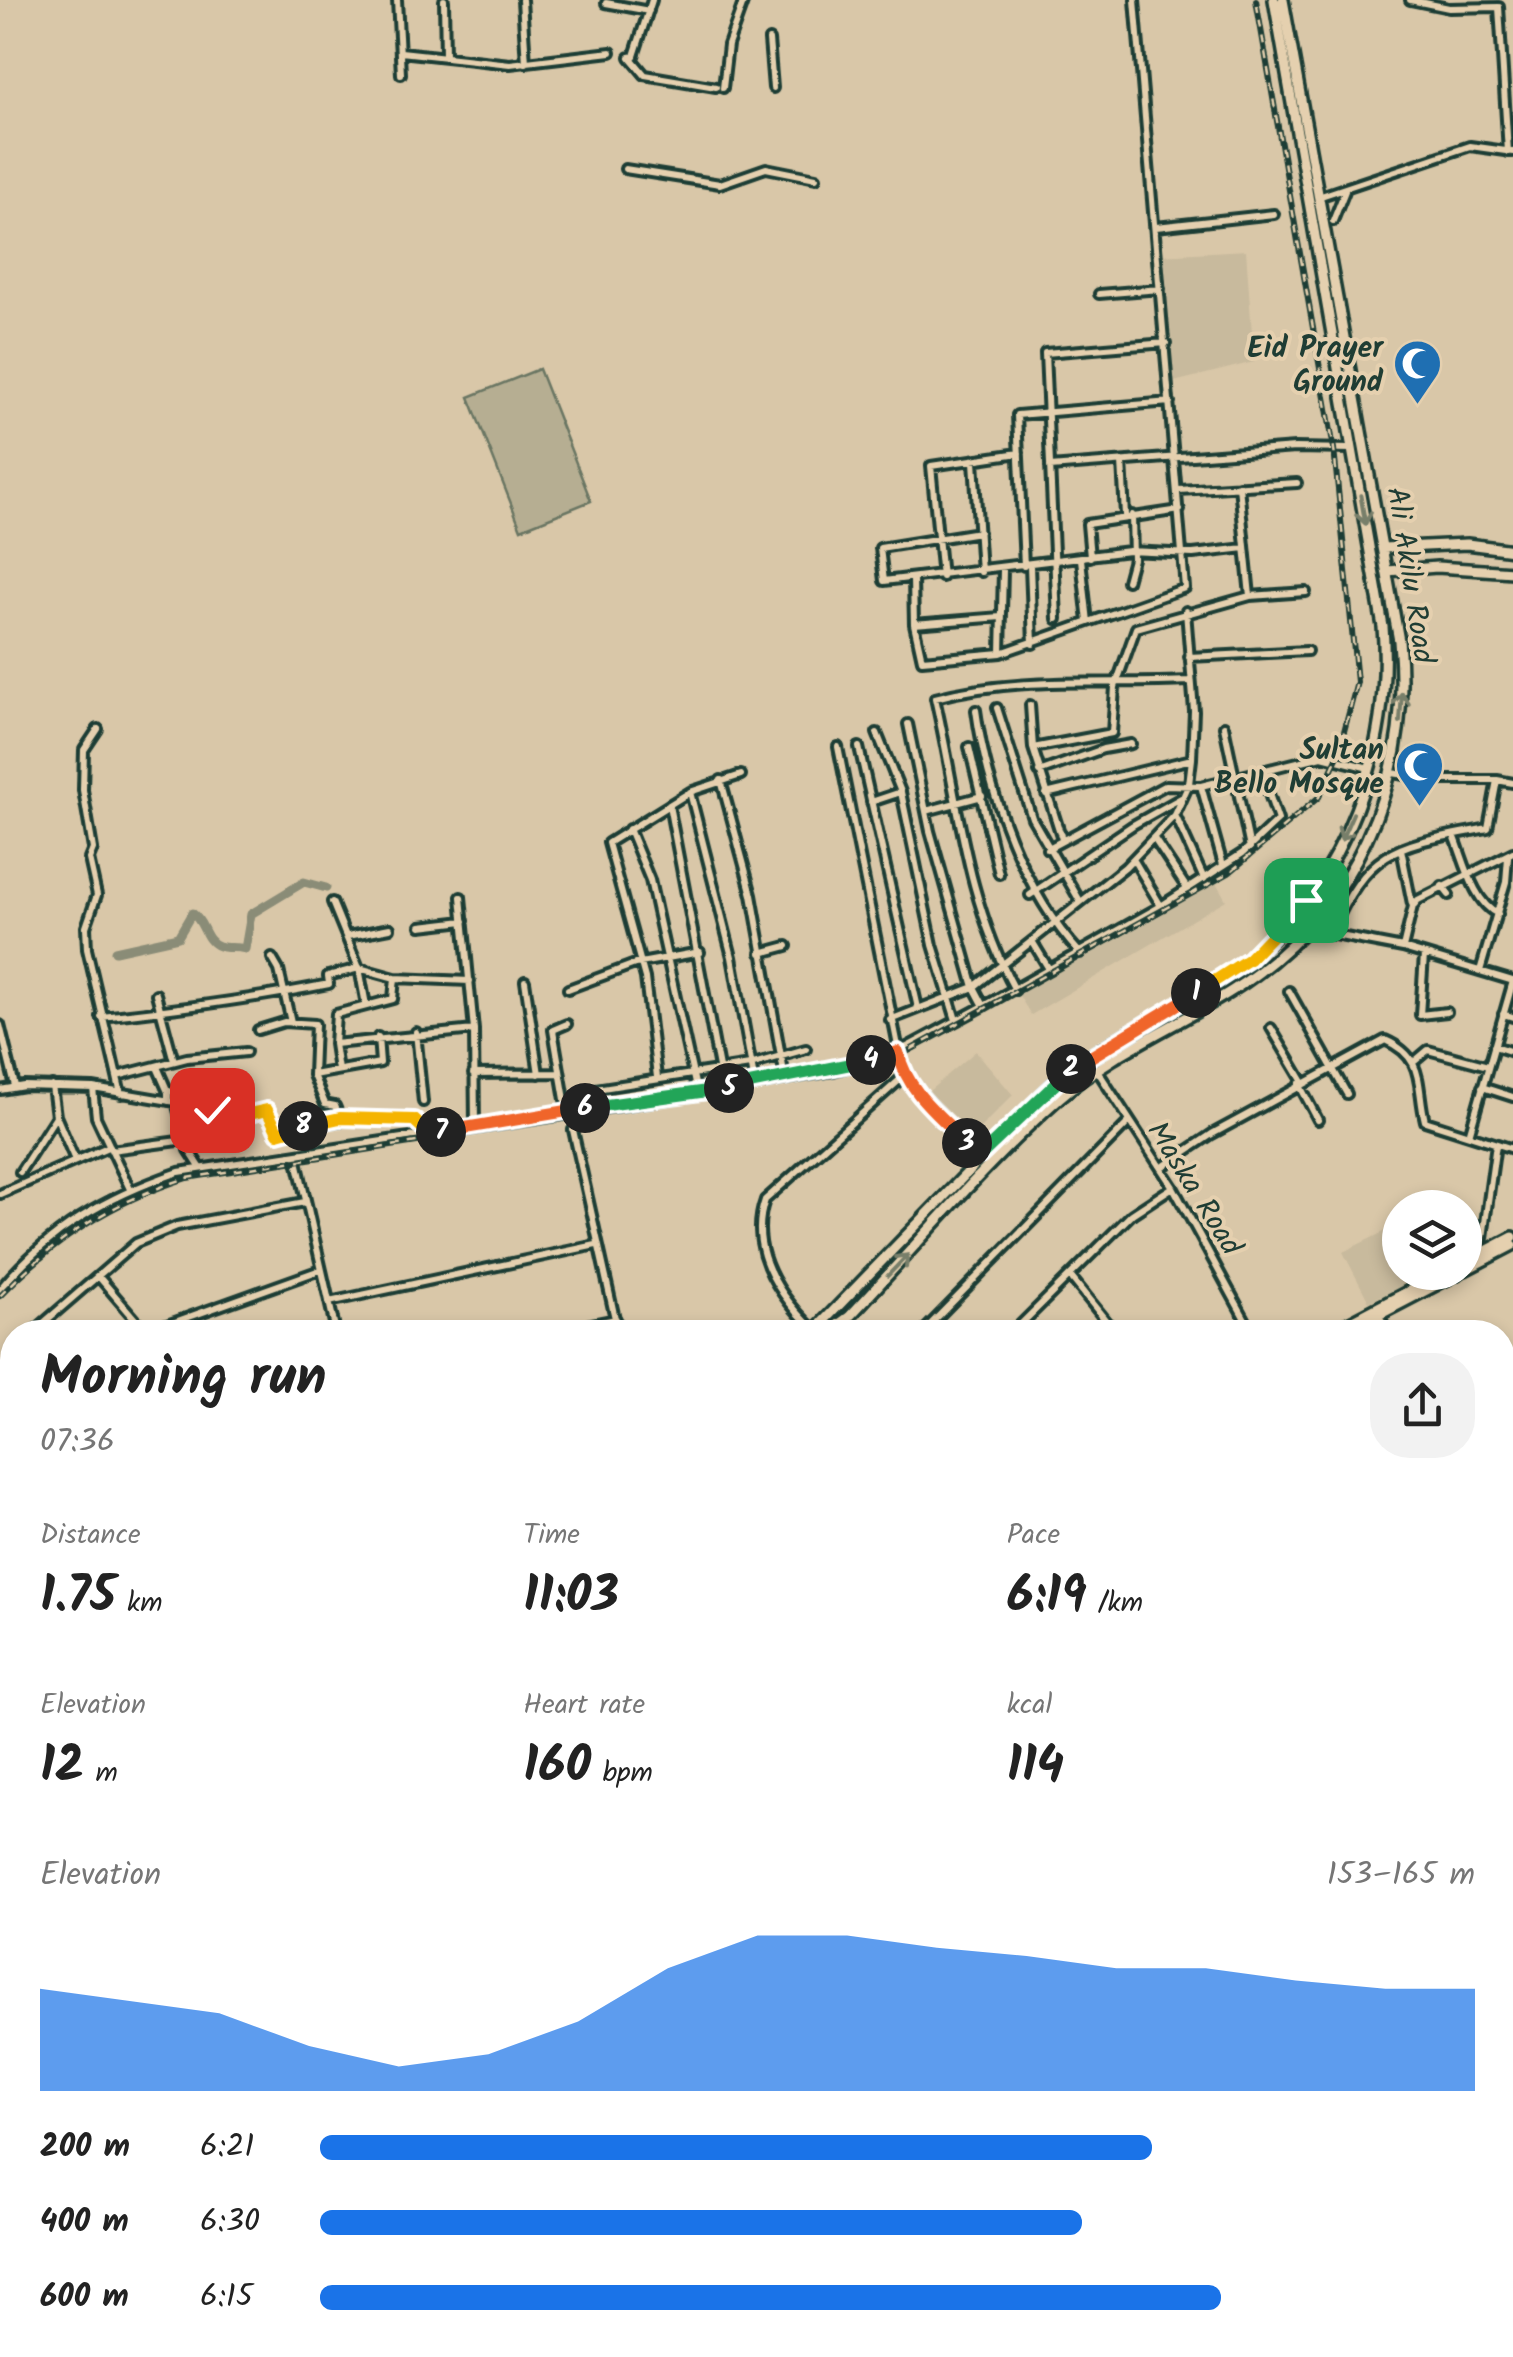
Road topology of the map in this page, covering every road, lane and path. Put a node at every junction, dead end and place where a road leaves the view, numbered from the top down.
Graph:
1 (397, 0) edge
2 (444, 0) edge
3 (522, 0) edge
4 (652, 0) edge
5 (744, 0) edge
6 (1135, 0) edge
7 (1274, 0) edge
8 (1283, 0) edge
9 (1410, 0) edge
10 (606, 4) dead end
11 (1498, 4) edge
12 (649, 11) junction
13 (769, 40) dead end
14 (401, 52) junction
15 (611, 52) dead end
16 (445, 56) junction
17 (526, 63) junction
18 (402, 74) dead end
19 (1291, 80) junction
20 (772, 88) dead end
21 (1510, 152) edge
22 (625, 169) dead end
23 (816, 178) dead end
24 (1345, 192) junction
25 (1317, 197) junction
26 (1274, 214) dead end
27 (1333, 221) dead end
28 (1156, 227) junction
29 (1160, 289) junction
30 (1100, 294) dead end
31 (1166, 343) junction
32 (1170, 402) junction
33 (1047, 412) junction
34 (1352, 449) junction
35 (1019, 453) junction
36 (1176, 458) junction
37 (974, 461) junction
38 (1122, 462) junction
39 (1050, 468) junction
40 (1298, 482) dead end
41 (1239, 486) junction
42 (1179, 490) junction
43 (1180, 510) junction
44 (1128, 515) junction
45 (980, 532) junction
46 (938, 538) junction
47 (1244, 548) junction
48 (1383, 548) junction
49 (1513, 550) edge
50 (1132, 551) junction
51 (1182, 553) junction
52 (1086, 558) junction
53 (1052, 563) junction
54 (1027, 566) junction
55 (1003, 570) junction
56 (1387, 571) junction
57 (981, 572) junction
58 (1513, 572) edge
59 (942, 577) junction
60 (912, 579) junction
61 (1127, 581) dead end
62 (1306, 592) dead end
63 (1250, 596) junction
64 (1186, 610) junction
65 (1001, 617) junction
66 (1056, 619) dead end
67 (1088, 622) junction
68 (914, 624) junction
69 (1032, 644) junction
70 (1308, 651) dead end
71 (1001, 653) junction
72 (1189, 657) junction
73 (1190, 681) junction
74 (1117, 684) junction
75 (1030, 705) dead end
76 (997, 708) dead end
77 (976, 710) dead end
78 (908, 724) dead end
79 (1224, 726) dead end
80 (98, 729) dead end
81 (877, 733) dead end
82 (1132, 744) dead end
83 (838, 747) dead end
84 (858, 747) dead end
85 (969, 747) dead end
86 (1033, 748) junction
87 (1192, 759) junction
88 (1369, 768) junction
89 (1261, 771) junction
90 (1039, 772) junction
91 (1392, 773) junction
92 (741, 775) dead end
93 (1232, 778) junction
94 (721, 780) junction
95 (1497, 780) junction
96 (1513, 783) edge
97 (1189, 784) junction
98 (1201, 786) junction
99 (690, 792) junction
100 (901, 792) junction
101 (1046, 794) junction
102 (982, 796) junction
103 (1182, 798) junction
104 (871, 802) junction
105 (954, 803) junction
106 (669, 804) junction
107 (926, 811) junction
108 (1175, 815) junction
109 (629, 829) junction
110 (1454, 834) junction
111 (1062, 840) junction
112 (1156, 840) junction
113 (1250, 848) junction
114 (1047, 849) junction
115 (1401, 849) junction
116 (1511, 854) edge
117 (1134, 859) junction
118 (1222, 865) junction
119 (1469, 872) junction
120 (1000, 874) dead end
121 (1063, 874) junction
122 (1204, 880) junction
123 (1442, 886) junction
124 (1188, 890) junction
125 (1033, 893) junction
126 (1449, 896) dead end
127 (461, 897) dead end
128 (1080, 901) junction
129 (332, 902) dead end
130 (1162, 906) junction
131 (1412, 906) junction
132 (1498, 914) junction
133 (464, 922) junction
134 (1054, 925) junction
135 (1312, 925) junction
136 (422, 926) dead end
137 (390, 928) dead end
138 (1331, 934) junction
139 (348, 936) junction
140 (1032, 941) junction
141 (786, 946) dead end
142 (1403, 948) junction
143 (700, 952) junction
144 (761, 953) junction
145 (1080, 953) junction
146 (1424, 954) junction
147 (668, 956) junction
148 (272, 958) dead end
149 (641, 962) junction
150 (1000, 963) junction
151 (358, 968) junction
152 (1049, 970) junction
153 (1480, 971) junction
154 (395, 978) junction
155 (470, 981) junction
156 (1513, 981) edge
157 (525, 982) dead end
158 (974, 987) junction
159 (568, 989) dead end
160 (1014, 990) junction
161 (1289, 990) dead end
162 (156, 994) dead end
163 (286, 994) junction
164 (946, 998) junction
165 (366, 1005) junction
166 (984, 1006) junction
167 (918, 1008) junction
168 (160, 1011) junction
169 (1447, 1012) dead end
170 (1503, 1014) junction
171 (102, 1017) junction
172 (1513, 1017) edge
173 (890, 1020) junction
174 (956, 1020) junction
175 (291, 1022) junction
176 (567, 1024) dead end
177 (0, 1025) edge
178 (1271, 1028) dead end
179 (258, 1030) dead end
180 (474, 1030) junction
181 (416, 1032) junction
182 (378, 1037) junction
183 (334, 1044) junction
184 (1494, 1046) junction
185 (806, 1049) dead end
186 (246, 1052) dead end
187 (898, 1052) junction
188 (1513, 1052) edge
189 (779, 1057) junction
190 (174, 1061) junction
191 (1415, 1062) junction
192 (750, 1065) junction
193 (1488, 1066) junction
194 (156, 1067) junction
195 (1331, 1067) junction
196 (720, 1068) junction
197 (338, 1070) junction
198 (1097, 1070) junction
199 (694, 1072) junction
200 (559, 1073) junction
201 (473, 1074) junction
202 (538, 1074) junction
203 (312, 1075) junction
204 (117, 1076) junction
205 (904, 1076) junction
206 (657, 1078) junction
207 (785, 1078) junction
208 (236, 1080) dead end
209 (755, 1084) junction
210 (1301, 1084) junction
211 (15, 1086) junction
212 (52, 1086) junction
213 (1482, 1087) junction
214 (93, 1088) junction
215 (723, 1089) junction
216 (0, 1090) edge
217 (583, 1091) dead end
218 (168, 1092) junction
219 (697, 1093) junction
220 (120, 1094) junction
221 (1347, 1094) dead end
222 (1513, 1097) edge
223 (172, 1102) junction
224 (422, 1102) dead end
225 (566, 1110) junction
226 (56, 1116) junction
227 (340, 1118) junction
228 (1318, 1120) dead end
229 (1128, 1123) junction
230 (475, 1126) junction
231 (572, 1130) dead end
232 (429, 1134) junction
233 (1469, 1135) junction
234 (186, 1140) junction
235 (1496, 1144) junction
236 (111, 1148) junction
237 (1513, 1149) edge
238 (296, 1156) junction
239 (980, 1156) junction
240 (75, 1160) junction
241 (200, 1167) junction
242 (1161, 1168) junction
243 (20, 1172) dead end
244 (1173, 1187) junction
245 (130, 1189) junction
246 (0, 1194) edge
247 (305, 1202) junction
248 (1513, 1237) edge
249 (596, 1245) junction
250 (1513, 1245) edge
251 (1482, 1246) edge
252 (1482, 1252) edge
253 (1482, 1261) edge
254 (320, 1270) junction
255 (1070, 1276) junction
256 (98, 1277) junction
257 (0, 1289) edge
258 (1415, 1290) edge
259 (1420, 1290) edge
260 (328, 1302) junction
261 (1378, 1315) junction
262 (616, 1319) joint
263 (47, 1320) edge
264 (135, 1320) edge
265 (179, 1320) edge
266 (333, 1320) edge
267 (611, 1320) edge
268 (804, 1320) edge
269 (825, 1320) edge
270 (845, 1320) edge
271 (935, 1320) edge
272 (1025, 1320) edge
273 (1105, 1320) edge
274 (1245, 1320) edge
275 (1355, 1320) edge
276 (1369, 1320) edge
277 (1381, 1320) edge

1 - 14 street
2 - 16 street
3 - 17 street
4 - 12 street
5 - 12 street
6 - 28 street
7 - 19 main road, Ali Akilu Road
8 - 19 main road, Ali Akilu Road
9 - 11 street
10 - 12 street
11 - 21 street
13 - 20 street
14 - 16 street
14 - 18 street
15 - 17 street
16 - 17 street
19 - 25 main road, Ali Akilu Road
19 - 34 main road, Ali Akilu Road
21 - 24 street
22 - 23 street
24 - 25 street
24 - 27 street
25 - 48 main road, Ali Akilu Road
26 - 28 street
28 - 29 street
29 - 30 street
29 - 31 street
31 - 32 street
31 - 33 street
32 - 33 street
32 - 36 street
33 - 35 street
33 - 39 street
34 - 36 street
34 -> 88 main road, Ali Akilu Road
35 - 37 street
35 - 54 street
36 - 38 street
36 - 42 street
37 - 45 street
37 - 46 street
38 - 39 street
38 - 44 street
39 - 53 street
40 - 41 street
41 - 42 street
41 - 47 street
42 - 43 street
43 - 44 street
43 - 51 street
44 - 50 street
44 - 52 street
45 - 46 street
45 - 57 street
46 - 59 street
46 - 60 street
47 - 51 street
47 - 63 street
48 - 49 main road
48 - 56 main road, Ali Akilu Road
50 - 51 street
50 - 52 street
50 - 61 street
51 - 67 street
52 - 53 street
52 - 67 street
53 - 54 street
53 - 66 street
54 - 55 street
54 - 69 street
55 - 57 street
55 - 65 street
56 - 58 main road
91 -> 56 main road, Ali Akilu Road
57 - 59 street
59 - 60 street
60 - 68 street
62 - 63 street
63 - 64 street
64 - 72 street
64 - 74 street
65 - 68 street
65 - 71 street
67 - 69 street
68 - 71 street
69 - 71 street
70 - 72 street
72 - 73 street
73 - 74 street
73 - 87 street
74 - 86 street
74 - 105 street
75 - 86 street
76 - 114 street
77 - 125 street
78 - 107 street
79 - 93 street
80 - 171 street
81 - 100 street
82 - 90 street
83 - 173 street
84 - 104 street
85 - 102 street
86 - 90 street
87 - 97 street
87 - 101 street
88 - 89 street
88 -> 239 main road, Ali Akilu Road
89 - 93 street
89 - 113 street
90 - 101 street
91 - 95 street
91 - 135 main road, Ali Akilu Road
92 - 94 street
93 - 98 street
93 - 113 street
94 - 99 street
94 - 144 street
95 - 96 street
95 - 110 street
97 - 98 street
97 - 103 street
97 - 111 street
98 - 118 street
99 - 106 street
99 - 192 street
100 - 104 street
100 - 164 street
101 - 111 street
102 - 105 street
102 - 120 street
103 - 108 street
103 - 121 street
104 - 167 street
105 - 107 street
105 - 150 street
106 - 109 street
106 - 143 street
107 - 158 street
108 - 112 street
108 - 122 street
109 - 147 street
109 - 149 street
110 - 115 street
110 - 119 street
111 - 114 street
112 - 117 street
112 - 124 street
113 - 118 street
114 - 121 street
115 - 131 street
115 - 138 street
116 - 119 street
116 - 132 street
117 - 128 street
117 - 130 street
118 - 122 street
119 - 123 street
119 - 132 street
121 - 125 street
121 - 128 street
122 - 124 street
123 - 126 street
123 - 131 street
124 - 130 street
125 - 134 street
127 - 133 street
128 - 134 street
129 - 139 street
130 - 145 street
131 - 142 street
132 - 153 street
133 - 136 street
133 - 155 street
134 - 140 street
134 - 145 street
135 - 138 street
135 - 198 main road, Ali Akilu Road
137 - 139 street
138 - 142 street
139 - 151 street
140 - 150 street
140 - 152 street
141 - 144 street
142 - 146 street
143 - 147 street
143 - 196 street
144 - 189 street
145 - 152 street
146 - 153 street
146 - 169 street
147 - 149 street
147 - 199 street
148 - 163 street
149 - 159 street
149 - 206 street
150 - 158 street
150 - 160 street
151 - 154 street
151 - 163 street
151 - 165 street
152 - 160 street
153 - 156 street
154 - 155 street
154 - 165 street
155 - 180 street
156 - 170 street
157 - 202 street
158 - 164 street
158 - 166 street
160 - 166 street
161 - 195 street
162 - 168 street
163 - 168 street
163 - 175 street
164 - 167 street
164 - 174 street
165 - 183 street
166 - 174 street
167 - 173 street
168 - 171 street
168 - 190 street
170 - 172 street
170 - 184 street
171 - 204 street
173 - 187 street
174 - 187 street
175 - 179 street
175 - 203 street
176 - 200 street
177 - 211 street
178 - 210 street
180 - 181 street
180 - 201 street
181 - 182 street
181 - 224 street
182 - 183 street
182 - 197 street
183 - 197 street
184 - 188 street
184 - 193 street
185 - 189 street
186 - 190 street
187 - 205 street
187 - 207 street
189 - 192 street
189 - 207 street
190 - 194 street
191 - 193 street
191 - 195 street
191 - 233 street
192 - 196 street
192 - 209 street
193 - 213 street
194 - 204 street
194 - 218 street
195 - 210 street
195 - 221 street
196 - 199 street
196 - 215 street
197 - 203 street
198 - 229 street, Maska Road
270 -> 198 main road, Ali Akilu Road
199 - 206 street
199 - 219 street
200 - 202 street
200 - 225 street
201 - 202 street
201 - 230 street
203 - 227 street
204 - 220 street
205 - 239 street
205 - 268 street
206 - 217 street
207 - 209 street
208 - 218 street
209 - 215 street
210 - 228 street
210 - 242 street
211 - 212 street
211 - 216 street
212 - 214 street
212 - 226 street
213 - 222 street
213 - 233 street
214 - 220 street
214 - 236 street
215 - 219 street
218 - 223 street
219 - 225 street
220 - 223 street
223 - 227 street
223 - 234 street
225 - 230 street
226 - 240 street
226 - 243 street
227 - 232 street
229 - 242 street, Maska Road
229 - 271 street
230 - 232 street
231 - 249 street
232 - 238 street
233 - 235 street
234 - 236 street
234 - 241 street
235 - 237 street
235 - 251 street
236 - 240 street
236 - 245 street
238 - 241 street
238 - 247 street
239 - 269 main road, Ali Akilu Road
240 - 246 street
241 - 245 street
242 - 244 street, Maska Road
244 - 255 street
244 - 274 street, Maska Road
245 - 257 street
247 - 254 street
247 - 256 street
248 - 252 main road
249 - 260 street
249 - 262 street
250 - 253 main road
254 - 260 street
254 - 265 street
255 - 272 street
255 - 273 street
256 - 263 street
256 - 264 street
258 - 275 main road
259 - 261 main road
260 - 266 street
261 - 276 main road
261 - 277 street
262 - 267 street

